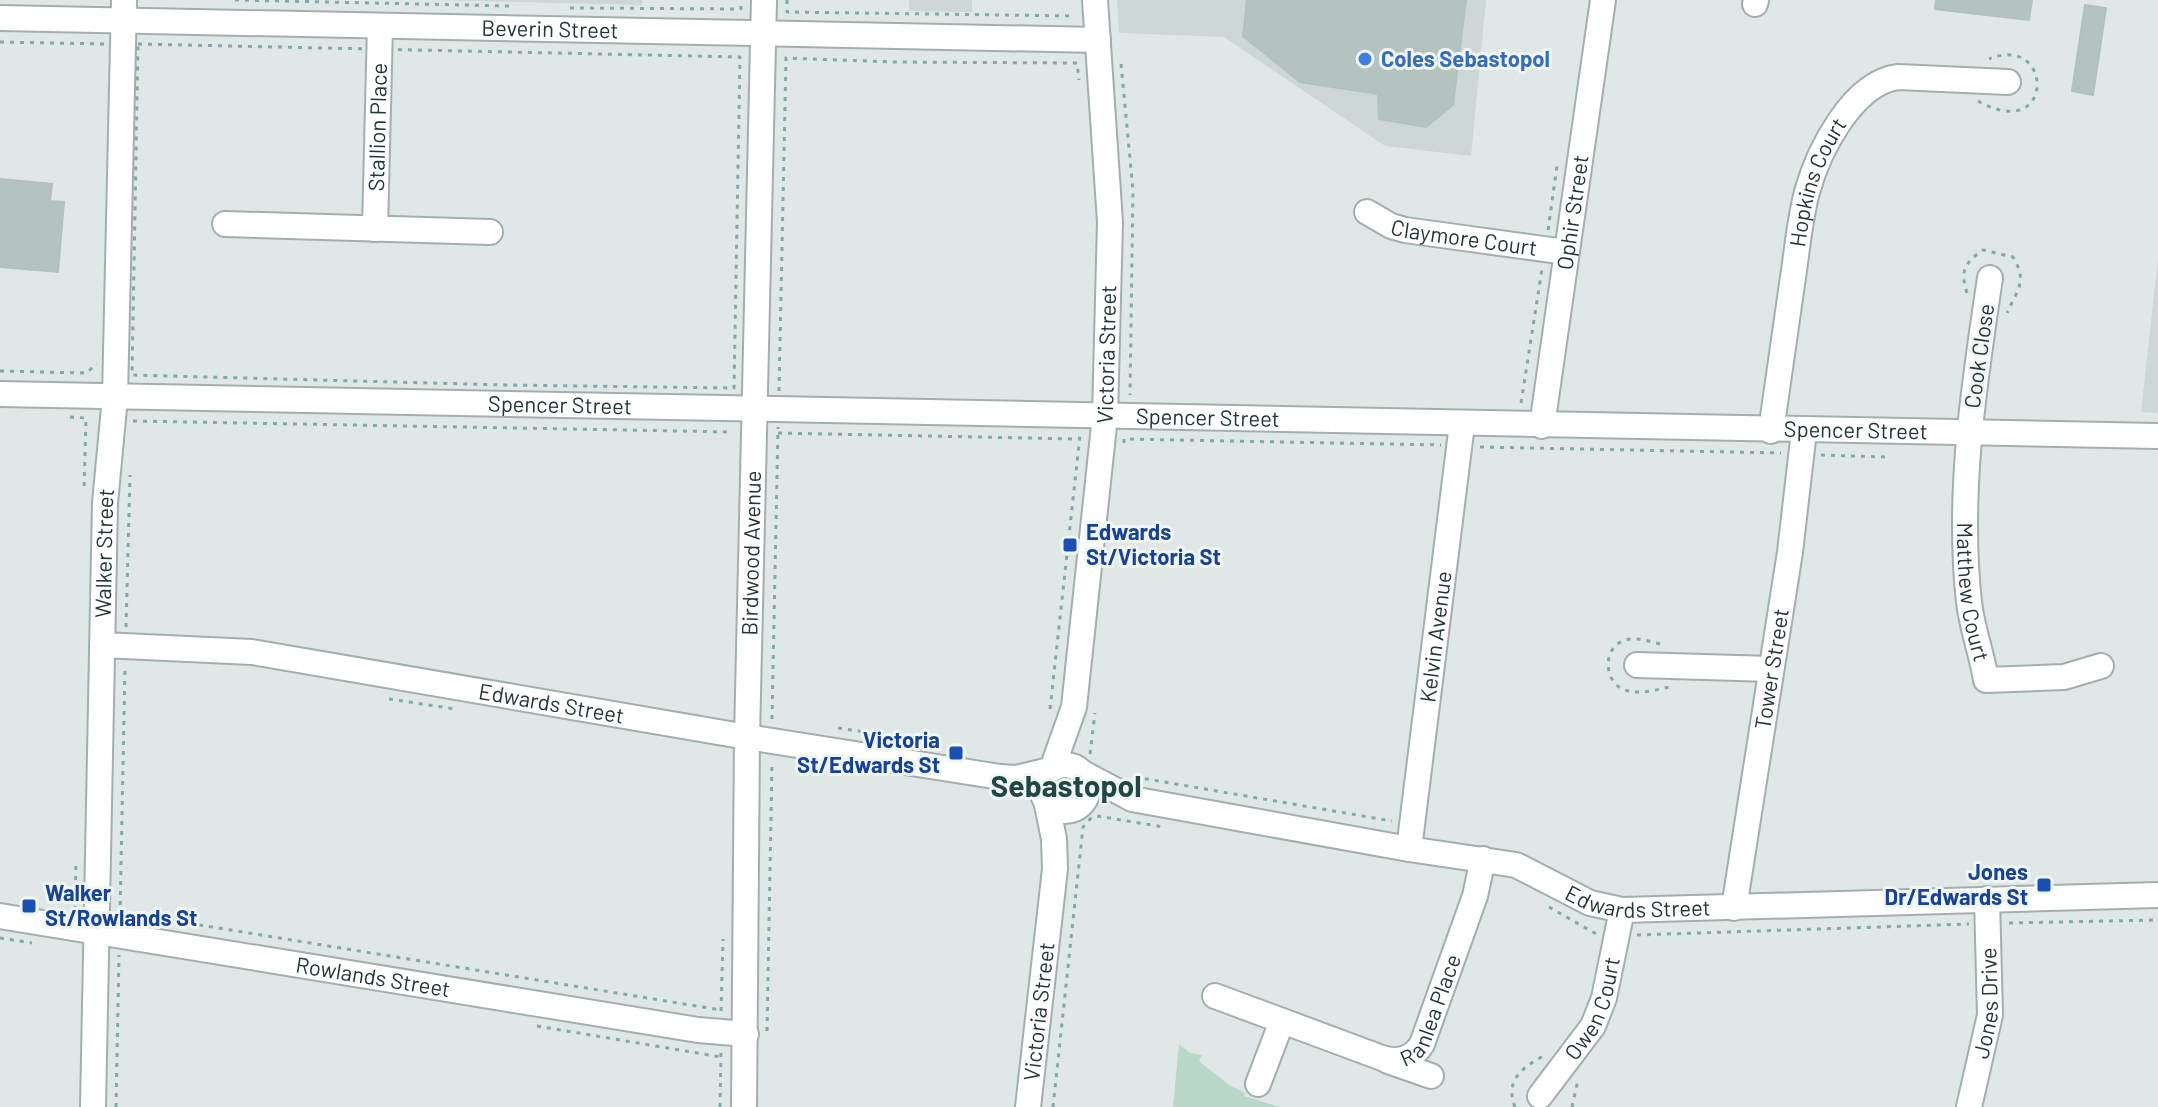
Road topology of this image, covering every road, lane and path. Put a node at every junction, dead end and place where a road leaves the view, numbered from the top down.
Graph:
1 (235, 0) edge
2 (741, 0) edge
3 (764, 0) edge
4 (787, 0) edge
5 (1095, 0) edge
6 (1603, 0) edge
7 (510, 6) dead end
8 (557, 7) dead end
9 (124, 10) edge
10 (1075, 16) dead end
11 (0, 18) edge
12 (380, 26) junction
13 (764, 33) junction
14 (1098, 40) junction
15 (0, 42) edge
16 (106, 44) dead end
17 (138, 44) dead end
18 (379, 51) junction
19 (740, 57) dead end
20 (1981, 62) dead end
21 (2008, 82) dead end
22 (1079, 87) dead end
23 (1970, 98) dead end
24 (1367, 212) dead end
25 (225, 224) dead end
26 (1549, 225) dead end
27 (375, 229) junction
28 (490, 232) dead end
29 (1555, 251) junction
30 (1990, 278) dead end
31 (0, 371) edge
32 (86, 373) dead end
33 (0, 394) edge
34 (115, 397) junction
35 (1522, 403) dead end
36 (771, 418) junction
37 (131, 421) dead end
38 (1089, 423) junction
39 (1542, 426) junction
40 (1771, 431) junction
41 (1804, 431) junction
42 (733, 432) dead end
43 (1968, 433) junction
44 (1460, 435) junction
45 (2158, 436) edge
46 (1124, 439) dead end
47 (1785, 453) dead end
48 (1821, 454) dead end
49 (1885, 457) dead end
50 (130, 466) dead end
51 (114, 646) junction
52 (1637, 665) dead end
53 (2101, 666) dead end
54 (1771, 669) junction
55 (389, 699) dead end
56 (1074, 707) junction
57 (455, 709) dead end
58 (1049, 716) dead end
59 (838, 728) dead end
60 (878, 734) dead end
61 (747, 737) junction
62 (772, 740) junction
63 (1086, 764) junction
64 (1051, 769) junction
65 (1000, 777) junction
66 (1131, 787) junction
67 (1045, 799) junction
68 (1081, 812) junction
69 (1402, 822) dead end
70 (1409, 849) junction
71 (1483, 859) junction
72 (1055, 869) junction
73 (2158, 895) edge
74 (1541, 902) dead end
75 (1734, 908) junction
76 (1987, 911) junction
77 (0, 916) edge
78 (2158, 920) edge
79 (112, 926) junction
80 (1609, 930) junction
81 (1215, 996) dead end
82 (1282, 1021) junction
83 (537, 1026) dead end
84 (721, 1032) junction
85 (756, 1032) junction
86 (1553, 1049) dead end
87 (721, 1057) junction
88 (1382, 1058) junction
89 (1431, 1076) dead end
90 (1258, 1084) dead end
91 (1540, 1096) dead end
92 (93, 1107) edge
93 (116, 1107) edge
94 (720, 1107) edge
95 (744, 1107) edge
96 (1028, 1107) edge
97 (1053, 1107) edge
98 (1515, 1107) edge
99 (1969, 1107) edge

1 - 7 path
2 - 8 path
3 - 13 street, Birdwood Avenue
4 - 10 path
5 - 14 street, Victoria Street
6 - 29 street, Ophir Street
9 - 11 street, Beverin Street
9 - 12 street, Beverin Street
9 - 34 street, Walker Street
12 - 13 street, Beverin Street
12 - 18 street, Stallion Place
13 - 14 street, Beverin Street
13 - 36 street, Birdwood Avenue
14 - 38 street, Victoria Street
15 - 16 path
17 - 18 path
18 - 19 path
18 - 27 street, Stallion Place
20 - 23 path
21 - 40 street, Hopkins Court
22 - 36 path
24 - 29 street, Claymore Court
25 - 27 street
26 - 29 path
27 - 28 street
29 - 35 path
29 - 39 street, Ophir Street
30 - 43 street, Cook Close
31 - 32 path
33 - 34 street, Spencer Street
34 - 36 street, Spencer Street
34 - 51 street, Walker Street
36 - 38 street, Spencer Street
36 - 38 path
36 - 61 street, Birdwood Avenue
36 - 62 path
37 - 42 path
38 - 44 street, Spencer Street
38 - 56 street, Victoria Street
38 - 58 path
39 - 40 street, Spencer Street
39 - 44 street, Spencer Street
40 - 41 street, Spencer Street
41 - 43 street, Spencer Street
41 - 54 street, Tower Street
43 - 45 street, Spencer Street
43 - 53 street, Matthew Court
44 - 46 path
44 - 47 path
44 - 70 street, Kelvin Avenue
48 - 49 path
50 - 51 path
51 - 61 street, Edwards Street
51 - 79 street, Walker Street
51 - 79 path
52 - 54 street
54 - 75 street, Tower Street
55 - 57 path
56 - 63 street, Victoria Street
56 - 64 street, Victoria Street
59 - 60 path
61 - 62 street, Edwards Street
61 - 85 street, Birdwood Avenue
62 - 65 street, Edwards Street
62 - 85 path
63 - 64 street
63 - 66 street, Edwards Street
63 - 68 street
64 - 65 street, Edwards Street
64 - 67 street
65 - 67 street, Edwards Street
66 - 68 street, Edwards Street
66 - 69 path
66 - 70 street, Edwards Street
67 - 68 street
67 - 72 street, Victoria Street
68 - 72 street, Victoria Street
68 - 97 path
70 - 71 street, Edwards Street
71 - 80 street, Edwards Street
71 - 88 street, Ranlea Place
72 - 96 street, Victoria Street
73 - 76 street, Edwards Street
74 - 80 path
75 - 76 street, Edwards Street
75 - 80 street, Edwards Street
76 - 78 path
76 - 80 path
76 - 99 street, Jones Drive
77 - 79 street, Rowlands Street
79 - 84 street, Rowlands Street
79 - 84 path
79 - 92 street, Walker Street
79 - 93 path
80 - 91 street, Owen Court
81 - 82 street, Ranlea Place
82 - 88 street, Ranlea Place
82 - 90 street
83 - 87 path
84 - 85 street, Rowlands Street
84 - 87 path
85 - 95 street, Birdwood Avenue
86 - 98 path
87 - 94 path
88 - 89 street

